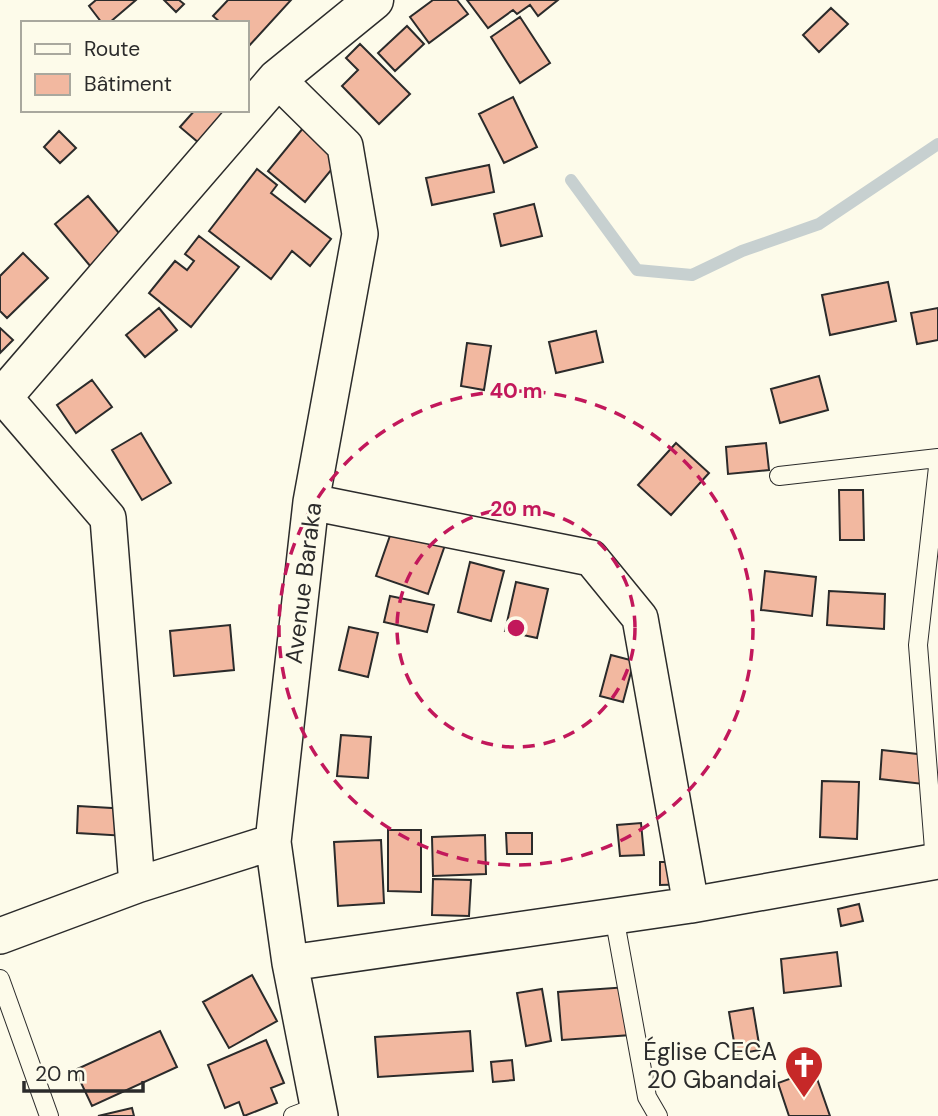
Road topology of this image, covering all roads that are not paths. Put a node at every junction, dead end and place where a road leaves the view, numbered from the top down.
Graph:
1 (373, 0) edge
2 (277, 79) junction
3 (2, 398) edge
4 (938, 458) edge
5 (938, 467) edge
6 (779, 476) dead end
7 (312, 502) junction
8 (274, 842) junction
9 (937, 862) edge
10 (137, 885) junction
11 (691, 905) junction
12 (614, 916) junction
13 (0, 936) edge
14 (289, 963) junction
15 (0, 979) edge
16 (310, 1113) edge
17 (49, 1116) edge
18 (658, 1116) edge

1 - 2 street
2 - 3 street
2 - 7 street, Avenue Baraka
3 - 10 street
4 - 6 lane
5 - 9 lane
7 - 8 street, Avenue Baraka
7 - 11 street
8 - 10 street
8 - 14 street, Avenue Baraka
9 - 11 street
10 - 13 street
11 - 12 street
12 - 14 street
12 - 18 lane
14 - 16 street, Avenue Baraka
15 - 17 lane

